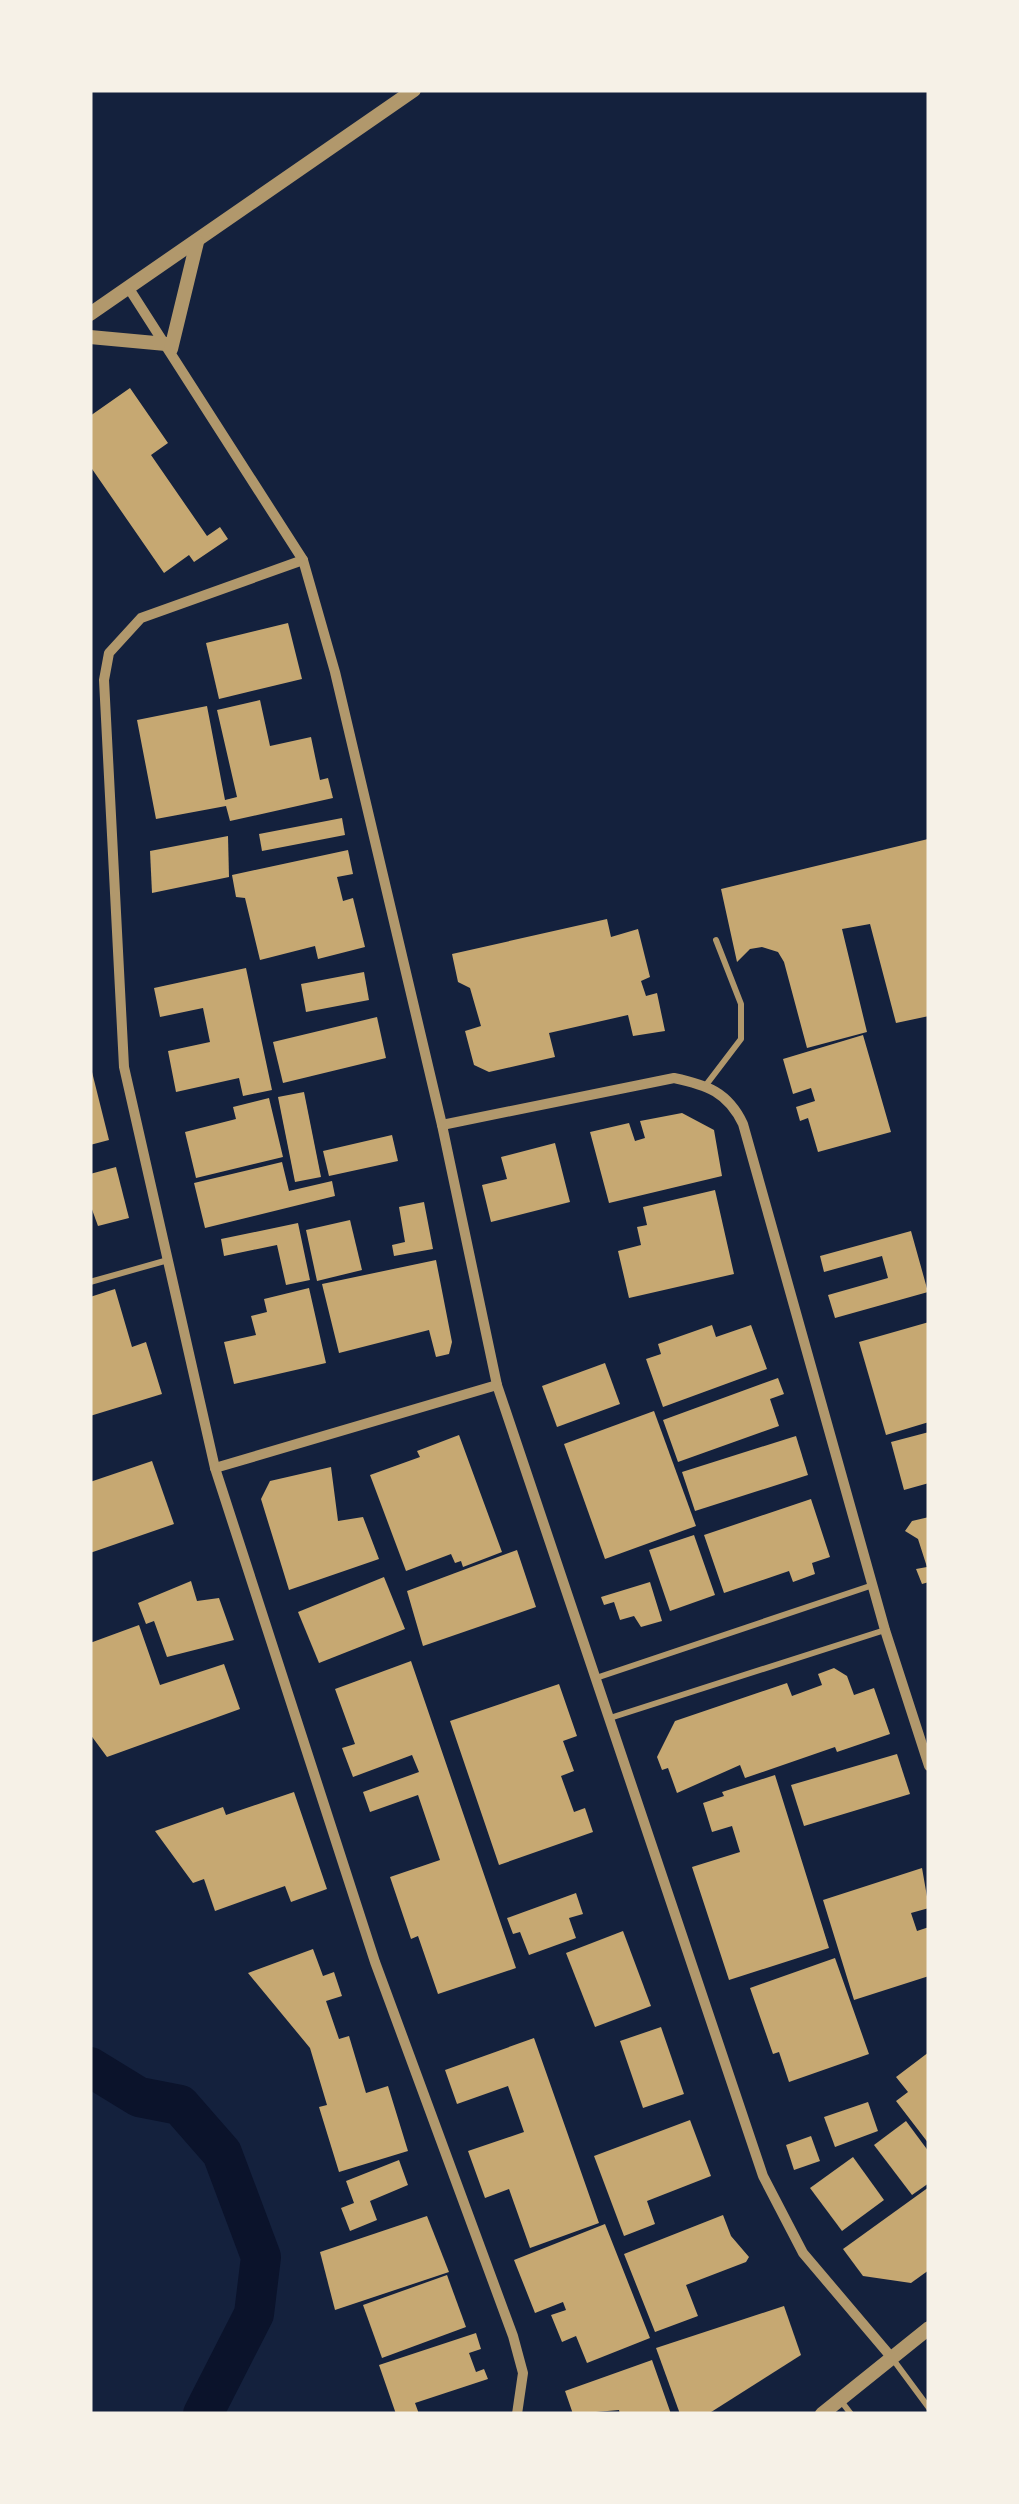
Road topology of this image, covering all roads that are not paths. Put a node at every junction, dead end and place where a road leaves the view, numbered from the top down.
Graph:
1 (414, 90) edge
2 (197, 242) junction
3 (128, 287) junction
4 (90, 314) edge
5 (90, 337) edge
6 (169, 346) junction
7 (303, 560) junction
8 (716, 940) dead end
9 (706, 1085) junction
10 (442, 1125) junction
11 (168, 1260) junction
12 (90, 1282) edge
13 (497, 1384) junction
14 (215, 1468) junction
15 (873, 1584) junction
16 (885, 1630) junction
17 (594, 1678) junction
18 (607, 1718) junction
19 (929, 1766) edge
20 (929, 2328) edge
21 (892, 2358) junction
22 (840, 2400) junction
23 (929, 2408) edge
24 (516, 2414) edge
25 (822, 2414) edge
26 (851, 2414) edge

1 - 2 street
2 - 3 street
2 - 6 street
3 - 4 street
3 - 6 street
5 - 6 street
6 - 7 street
7 - 10 street
7 - 11 street
8 - 9 lane
9 - 10 street
9 - 15 street
10 - 13 street
11 - 12 lane
11 - 14 street
13 - 14 street
13 - 17 street
14 - 24 street
15 - 16 street
15 - 17 lane
16 - 18 lane
16 - 19 street
17 - 18 street
18 - 21 street
20 - 21 street
21 - 22 street
21 - 23 lane
22 - 25 street
22 - 26 lane

